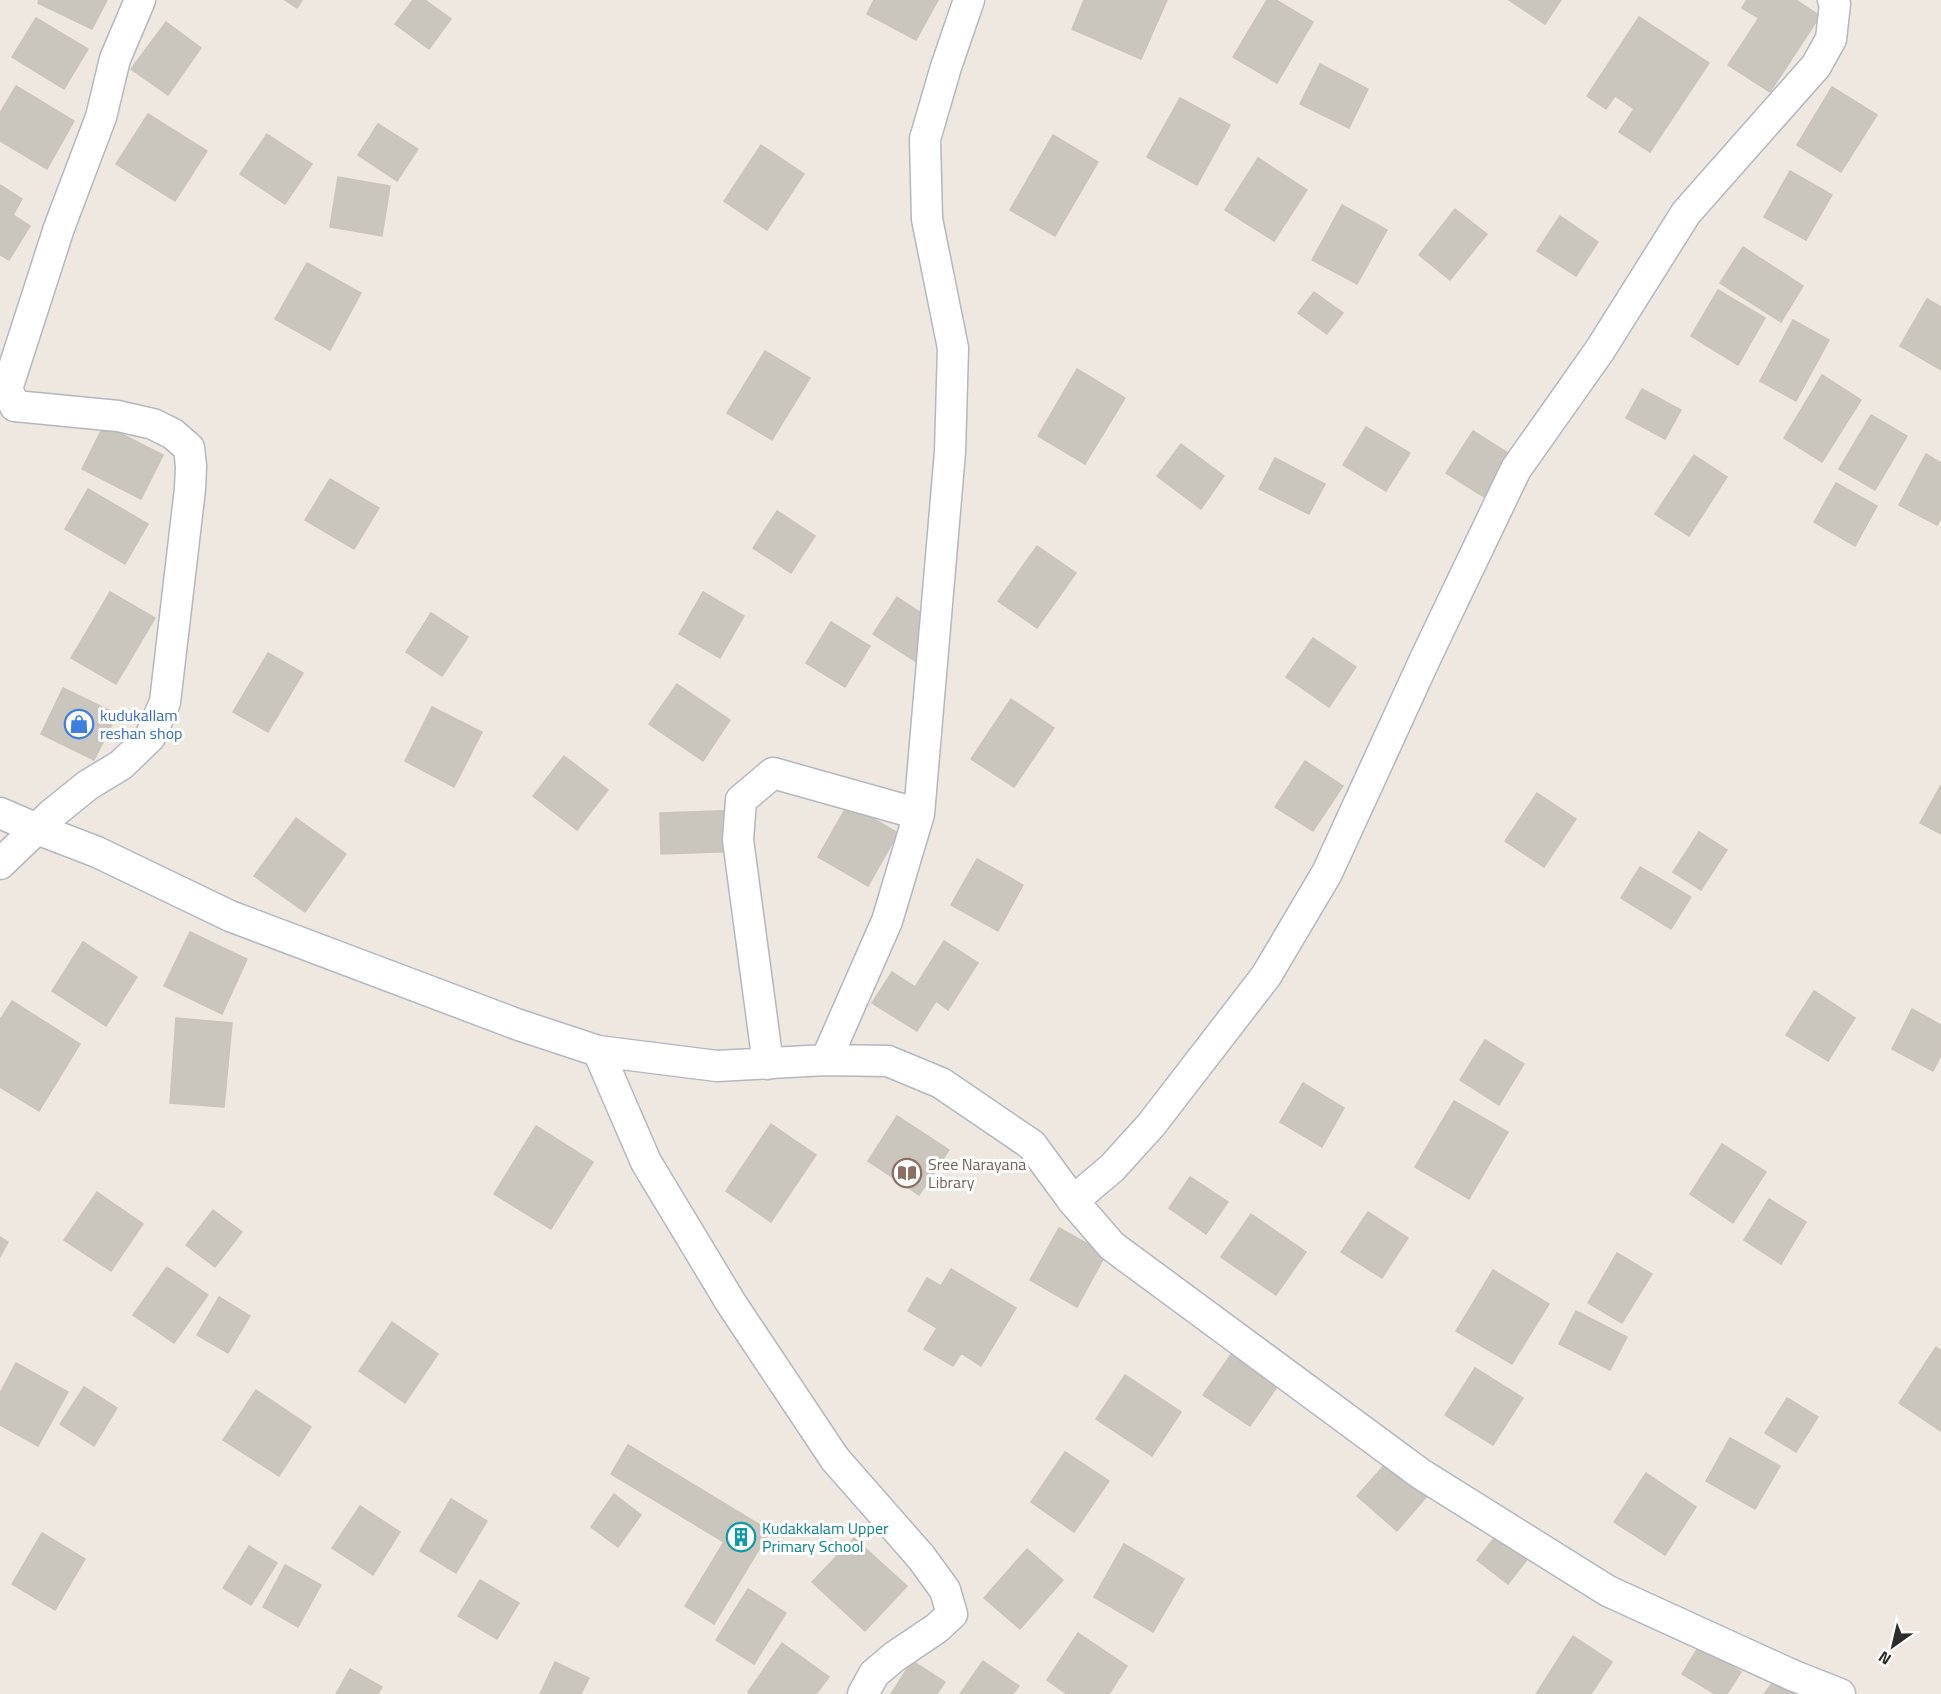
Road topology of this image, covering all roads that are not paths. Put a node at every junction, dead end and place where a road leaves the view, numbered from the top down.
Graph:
1 (140, 0) edge
2 (969, 0) edge
3 (1833, 0) edge
4 (0, 813) edge
5 (919, 814) junction
6 (37, 829) junction
7 (0, 864) edge
8 (598, 1051) junction
9 (826, 1060) junction
10 (768, 1064) junction
11 (1073, 1201) junction
12 (863, 1694) edge
13 (1840, 1694) edge

1 - 6 street
2 - 5 street
3 - 11 street
4 - 6 street
5 - 9 street
5 - 10 street
6 - 7 street
6 - 8 street
8 - 10 street
8 - 12 street
9 - 10 street
9 - 11 street
11 - 13 street

